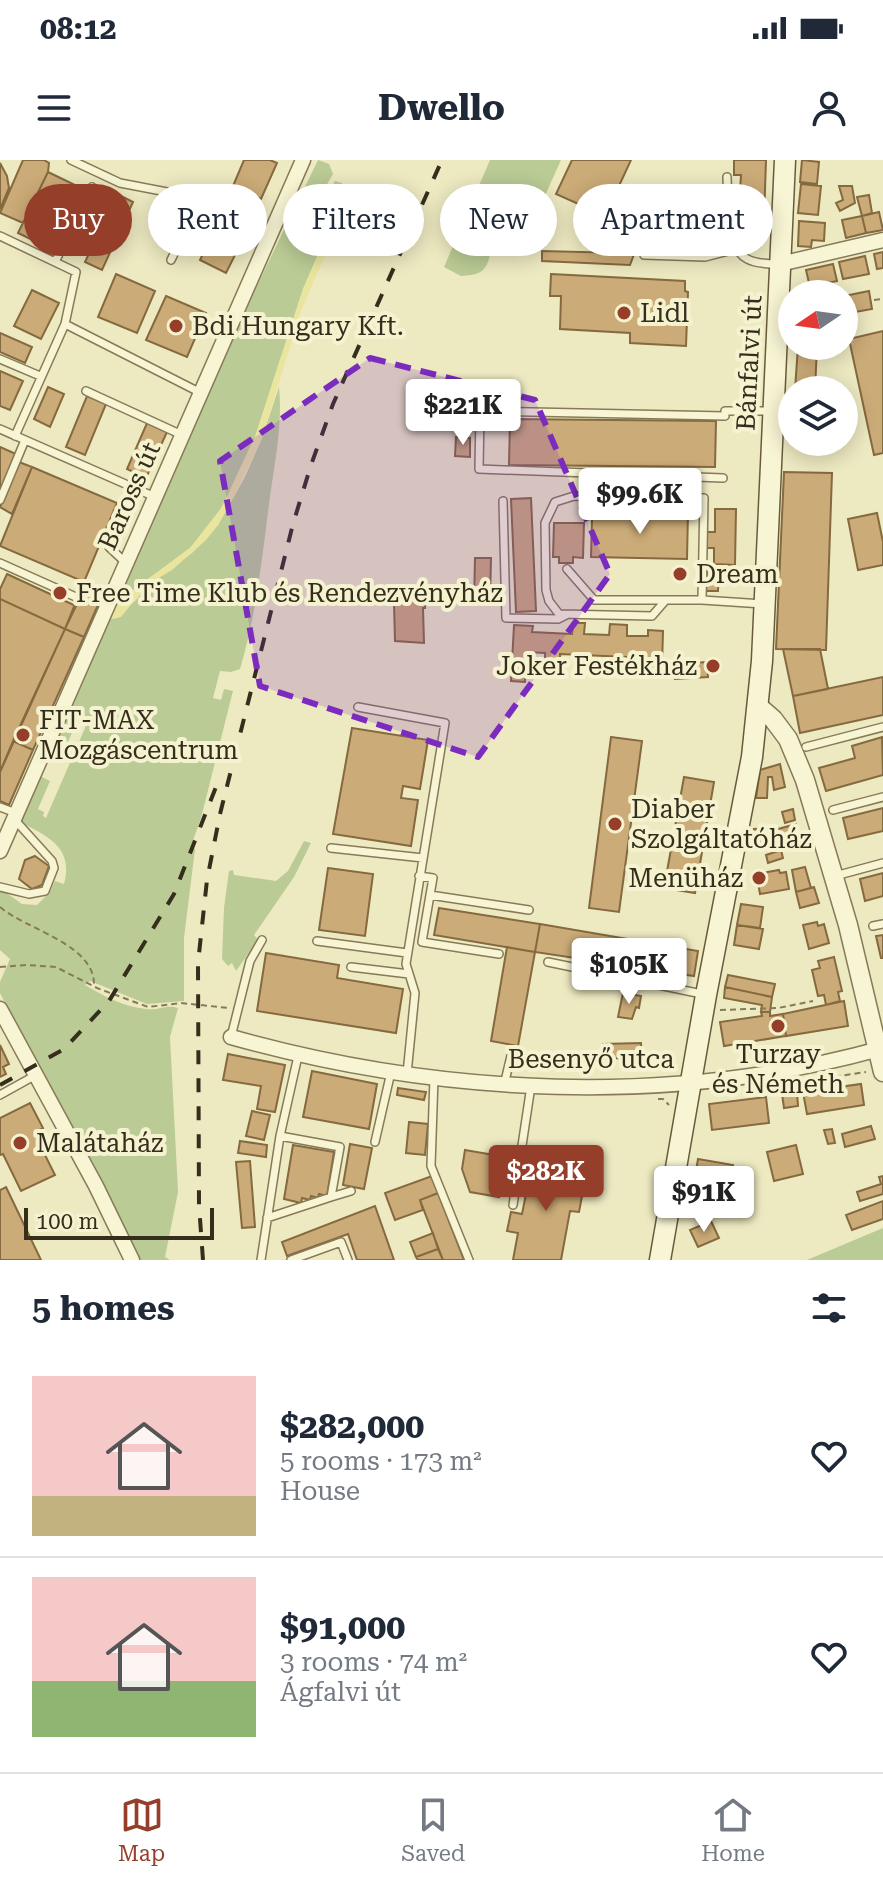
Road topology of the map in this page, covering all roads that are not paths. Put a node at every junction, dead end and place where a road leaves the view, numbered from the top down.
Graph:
1 (71, 160) edge
2 (303, 160) edge
3 (785, 160) edge
4 (727, 177) dead end
5 (727, 184) edge
6 (148, 188) edge
7 (0, 236) edge
8 (268, 240) joint
9 (883, 240) edge
10 (58, 256) edge
11 (173, 256) edge
12 (654, 256) edge
13 (709, 256) edge
14 (745, 256) edge
15 (171, 260) dead end
16 (55, 262) junction
17 (780, 264) junction
18 (65, 324) junction
19 (0, 359) edge
20 (40, 376) junction
21 (86, 391) dead end
22 (201, 393) junction
23 (772, 411) junction
24 (0, 429) edge
25 (182, 435) junction
26 (15, 436) junction
27 (25, 440) junction
28 (723, 478) dead end
29 (134, 488) junction
30 (155, 497) junction
31 (0, 500) edge
32 (503, 501) dead end
33 (0, 563) edge
34 (126, 563) junction
35 (567, 569) dead end
36 (78, 598) dead end
37 (702, 600) junction
38 (665, 601) junction
39 (764, 604) junction
40 (566, 615) junction
41 (758, 706) junction
42 (358, 707) dead end
43 (883, 727) edge
44 (800, 749) junction
45 (883, 797) edge
46 (0, 807) edge
47 (833, 810) dead end
48 (15, 816) junction
49 (331, 848) dead end
50 (0, 851) edge
51 (423, 858) junction
52 (883, 863) edge
53 (419, 875) junction
54 (835, 876) junction
55 (0, 887) edge
56 (430, 895) junction
57 (529, 910) dead end
58 (883, 924) edge
59 (873, 926) dead end
60 (262, 940) dead end
61 (317, 941) dead end
62 (407, 953) junction
63 (499, 954) dead end
64 (548, 962) dead end
65 (351, 967) dead end
66 (409, 974) junction
67 (704, 1002) junction
68 (0, 1009) edge
69 (231, 1037) joint
70 (881, 1048) edge
71 (298, 1056) junction
72 (511, 1056) dead end
73 (391, 1072) junction
74 (883, 1072) edge
75 (407, 1074) junction
76 (36, 1075) junction
77 (434, 1078) junction
78 (690, 1082) junction
79 (504, 1085) junction
80 (531, 1086) junction
81 (0, 1095) edge
82 (280, 1136) junction
83 (375, 1142) dead end
84 (351, 1191) dead end
85 (331, 1197) junction
86 (513, 1205) dead end
87 (267, 1218) junction
88 (132, 1260) edge
89 (261, 1260) edge
90 (291, 1260) edge
91 (348, 1260) edge
92 (469, 1260) edge
93 (660, 1260) edge

1 - 6 lane
2 - 8 street, Baross út
3 - 17 main road, Bánfalvi út
4 - 5 lane
7 - 16 lane
8 - 22 street, Baross út
9 - 17 street
10 - 16 lane
11 - 15 lane
12 - 13 lane
14 - 17 lane
16 - 18 lane
17 - 23 main road, Bánfalvi út
18 - 20 lane
18 - 22 lane
19 - 20 lane
20 - 26 lane
21 - 25 lane
22 - 25 street, Baross út
23 - 28 lane
23 - 39 main road, Bánfalvi út
24 - 26 lane
25 - 30 street, Baross út
26 - 27 lane
27 - 29 lane
27 - 31 lane
29 - 30 lane
29 - 34 lane
30 - 34 street, Baross út
32 - 40 lane
33 - 36 lane
34 - 48 street, Baross út
35 - 38 lane
37 - 38 lane
37 - 39 lane
37 - 40 lane
38 - 40 lane
39 - 41 main road, Bánfalvi út
41 - 44 street
41 - 67 main road, Bánfalvi út
42 - 51 lane
43 - 44 lane
44 - 54 street
45 - 47 lane
46 - 48 lane
48 - 50 street, Baross út
48 - 55 lane
49 - 51 lane
51 - 53 lane
52 - 54 lane
53 - 56 lane
53 - 62 lane
54 - 70 street
56 - 57 lane
56 - 63 lane
58 - 59 lane
60 - 69 lane
61 - 62 lane
62 - 66 lane
64 - 67 lane
65 - 66 lane
66 - 75 lane
67 - 78 main road, Bánfalvi út
68 - 76 street
69 - 71 street, Besenyő utca
70 - 74 street
70 - 78 street, Besenyő utca
71 - 73 street, Besenyő utca
71 - 82 lane
72 - 79 lane
73 - 75 street, Besenyő utca
73 - 83 lane
75 - 77 street, Besenyő utca
76 - 81 lane
76 - 88 street
77 - 79 street, Besenyő utca
77 - 92 lane
78 - 80 street, Besenyő utca
78 - 93 main road, Bánfalvi út
79 - 80 street, Besenyő utca
80 - 86 lane
82 - 85 lane
82 - 87 lane
84 - 85 lane
85 - 87 lane
87 - 89 lane
90 - 91 lane

